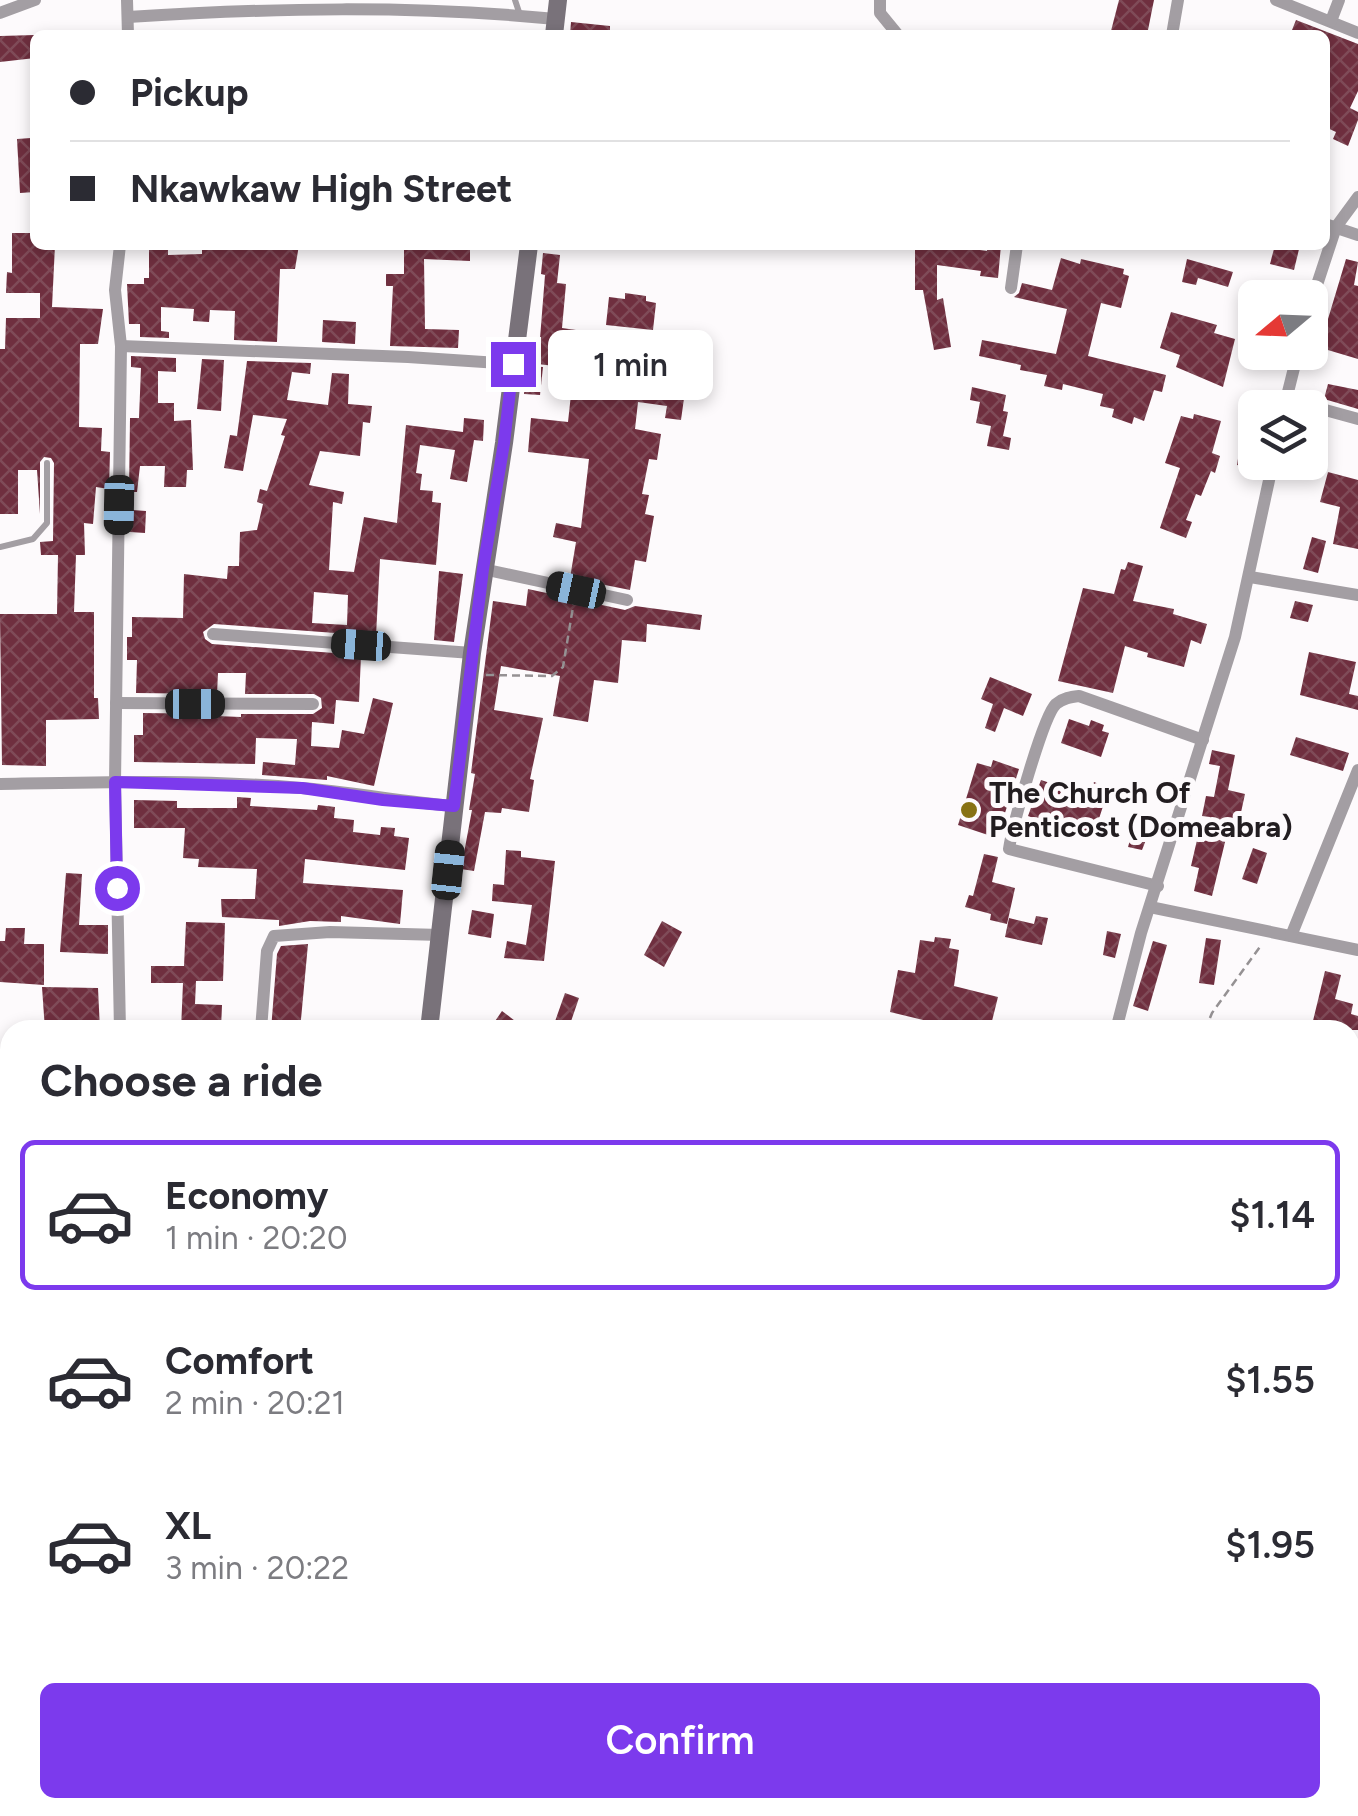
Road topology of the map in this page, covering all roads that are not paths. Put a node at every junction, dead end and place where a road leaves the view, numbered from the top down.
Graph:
1 (35, 0) edge
2 (127, 0) edge
3 (515, 0) edge
4 (880, 0) edge
5 (1178, 0) edge
6 (1276, 0) edge
7 (1339, 0) edge
8 (378, 4) edge
9 (485, 6) edge
10 (0, 13) edge
11 (520, 16) junction
12 (128, 18) junction
13 (556, 18) edge
14 (1331, 21) junction
15 (128, 30) edge
16 (894, 30) edge
17 (1173, 30) edge
18 (1358, 33) edge
19 (1358, 197) edge
20 (1331, 226) edge
21 (1358, 235) edge
22 (119, 250) edge
23 (527, 250) edge
24 (1016, 250) edge
25 (1325, 250) edge
26 (1317, 280) edge
27 (1011, 288) dead end
28 (122, 346) junction
29 (513, 364) junction
30 (1328, 412) edge
31 (1358, 419) edge
32 (47, 463) dead end
33 (1269, 480) edge
34 (0, 547) edge
35 (483, 569) junction
36 (1250, 576) junction
37 (1358, 595) edge
38 (627, 600) dead end
39 (213, 634) dead end
40 (472, 653) junction
41 (116, 703) junction
42 (312, 704) dead end
43 (1203, 740) junction
44 (1357, 777) edge
45 (115, 782) junction
46 (0, 784) edge
47 (454, 806) junction
48 (1158, 886) junction
49 (1150, 907) junction
50 (441, 935) junction
51 (1291, 936) junction
52 (1358, 950) edge
53 (120, 1020) edge
54 (262, 1020) edge
55 (431, 1020) edge
56 (1119, 1020) edge

1 - 10 street
2 - 12 street
3 - 11 lane
4 - 16 street
5 - 17 street
6 - 14 street
7 - 14 street
8 - 9 street
8 - 12 street
9 - 11 street
11 - 13 street
12 - 15 street
14 - 18 street
19 - 20 street
20 - 21 street
22 - 28 street
23 - 29 main road
24 - 27 street
25 - 26 street
28 - 29 street
28 - 41 street
29 - 35 main road
30 - 31 street
32 - 34 lane
33 - 36 street
35 - 38 street
35 - 40 main road
36 - 37 street
36 - 43 street
39 - 40 street
40 - 47 main road
41 - 42 street
41 - 45 street
43 - 48 street
43 - 48 street
44 - 51 street
45 - 46 street
45 - 47 street
45 - 53 street
47 - 50 main road
48 - 49 street
49 - 51 street
49 - 56 street
50 - 54 street
50 - 55 main road
51 - 52 street

